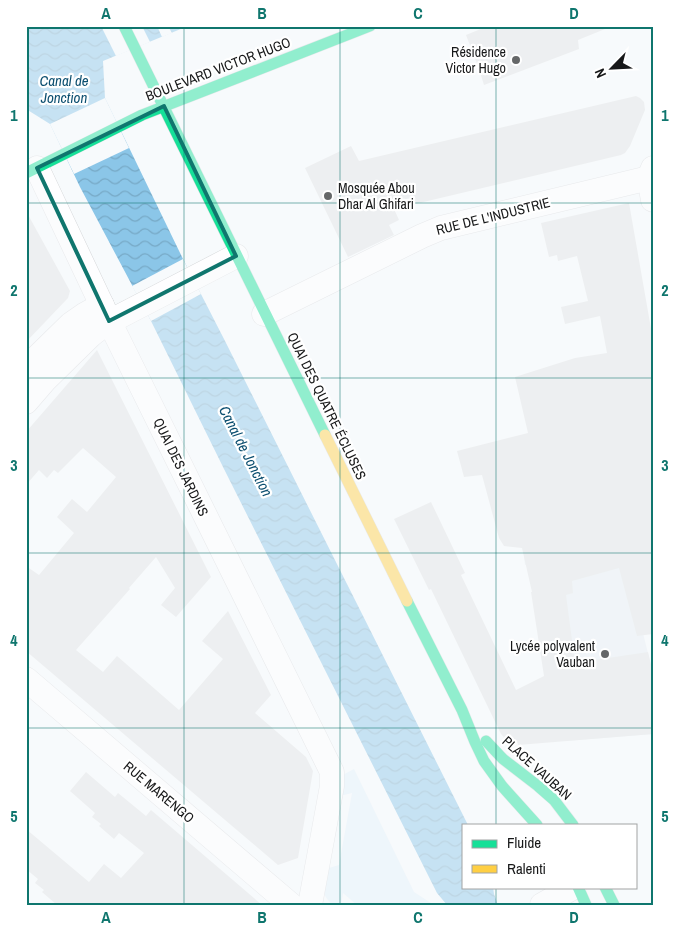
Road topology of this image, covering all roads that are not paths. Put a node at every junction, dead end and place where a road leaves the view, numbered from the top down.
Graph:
1 (124, 26) edge
2 (370, 26) edge
3 (164, 106) junction
4 (38, 167) edge
5 (651, 182) edge
6 (236, 256) junction
7 (105, 313) junction
8 (264, 314) junction
9 (26, 368) edge
10 (26, 402) edge
11 (26, 679) edge
12 (462, 710) junction
13 (536, 824) edge
14 (571, 824) edge
15 (540, 888) edge
16 (574, 888) edge
17 (577, 888) edge
18 (606, 888) edge
19 (291, 905) edge
20 (310, 905) edge
21 (532, 905) edge
22 (542, 905) edge
23 (586, 905) edge
24 (614, 905) edge

1 - 3 main road, QUAI DES QUATRE ÉCLUSES
2 - 3 main road, BOULEVARD VICTOR HUGO
3 - 4 main road, BOULEVARD VICTOR HUGO
3 - 6 main road, QUAI DES QUATRE ÉCLUSES
4 - 7 street, QUAI DES JARDINS
5 - 8 street, RUE DE L'INDUSTRIE
6 - 7 street
6 - 8 main road, QUAI DES QUATRE ÉCLUSES
7 - 9 street
7 - 10 street
7 - 20 street, QUAI DES JARDINS
8 - 12 main road, QUAI DES QUATRE ÉCLUSES
11 - 19 street, RUE MARENGO
12 - 13 main road, QUAI DES QUATRE ÉCLUSES
12 - 14 main road, PLACE VAUBAN
15 - 21 street
16 - 22 street
17 - 23 main road
18 - 24 main road

